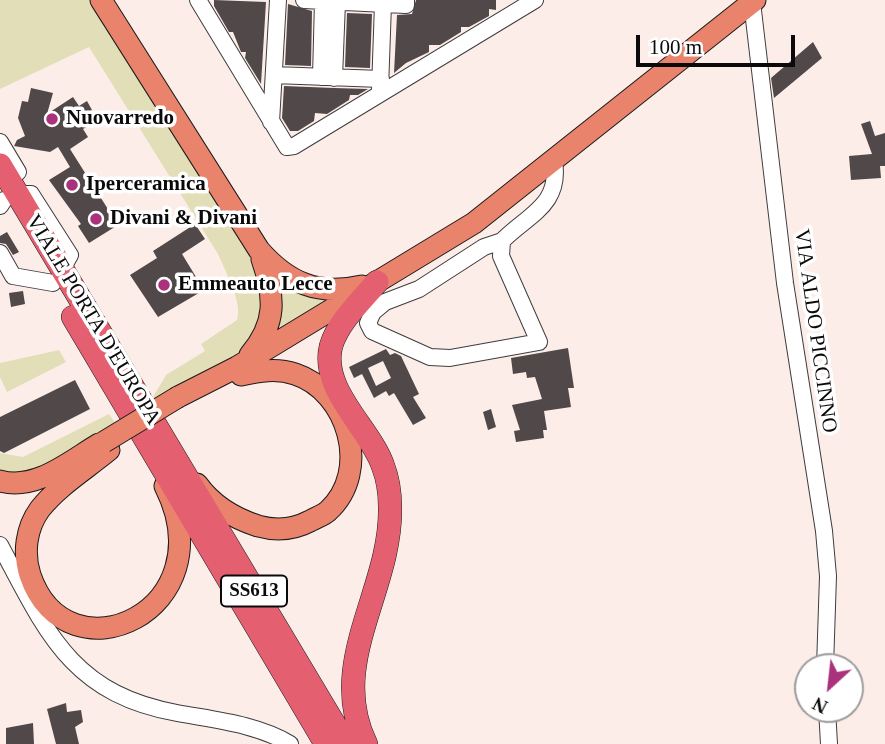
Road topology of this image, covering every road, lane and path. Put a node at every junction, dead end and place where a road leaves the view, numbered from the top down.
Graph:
1 (102, 0) edge
2 (198, 0) edge
3 (269, 0) edge
4 (278, 0) edge
5 (304, 0) edge
6 (535, 0) edge
7 (330, 1) edge
8 (753, 1) edge
9 (384, 2) edge
10 (274, 75) junction
11 (327, 77) junction
12 (384, 87) junction
13 (268, 117) junction
14 (0, 142) edge
15 (554, 161) junction
16 (5, 190) edge
17 (502, 241) junction
18 (259, 250) junction
19 (0, 254) edge
20 (58, 276) junction
21 (377, 282) junction
22 (239, 371) junction
23 (157, 443) junction
24 (106, 446) junction
25 (0, 481) edge
26 (0, 545) edge
27 (18, 578) junction
28 (825, 653) edge
29 (828, 723) edge
30 (290, 744) edge
31 (326, 744) edge
32 (346, 744) edge
33 (366, 744) edge
34 (829, 744) edge

1 - 18 main road
2 - 13 street
3 - 13 street
4 - 10 street
5 - 7 street
6 - 12 street
7 - 9 street
7 - 11 street
8 - 15 main road
8 - 28 street, VIA ALDO PICCINNO
9 - 12 street
10 - 11 street
10 - 13 street
11 - 12 street
12 - 13 street
14 - 16 street
15 - 17 street
15 - 21 main road
16 - 20 highway, VIALE PORTA D'EUROPA
17 - 17 street
18 - 21 main road
18 - 22 main road
19 - 20 street
20 - 23 highway, VIALE PORTA D'EUROPA
21 - 22 main road
21 - 33 highway
22 - 23 main road
22 - 24 main road
23 - 24 main road
23 - 31 highway, SS613
23 - 32 highway, SS613
24 - 25 main road
24 - 27 street
26 - 27 street
27 - 30 street
29 - 34 street

